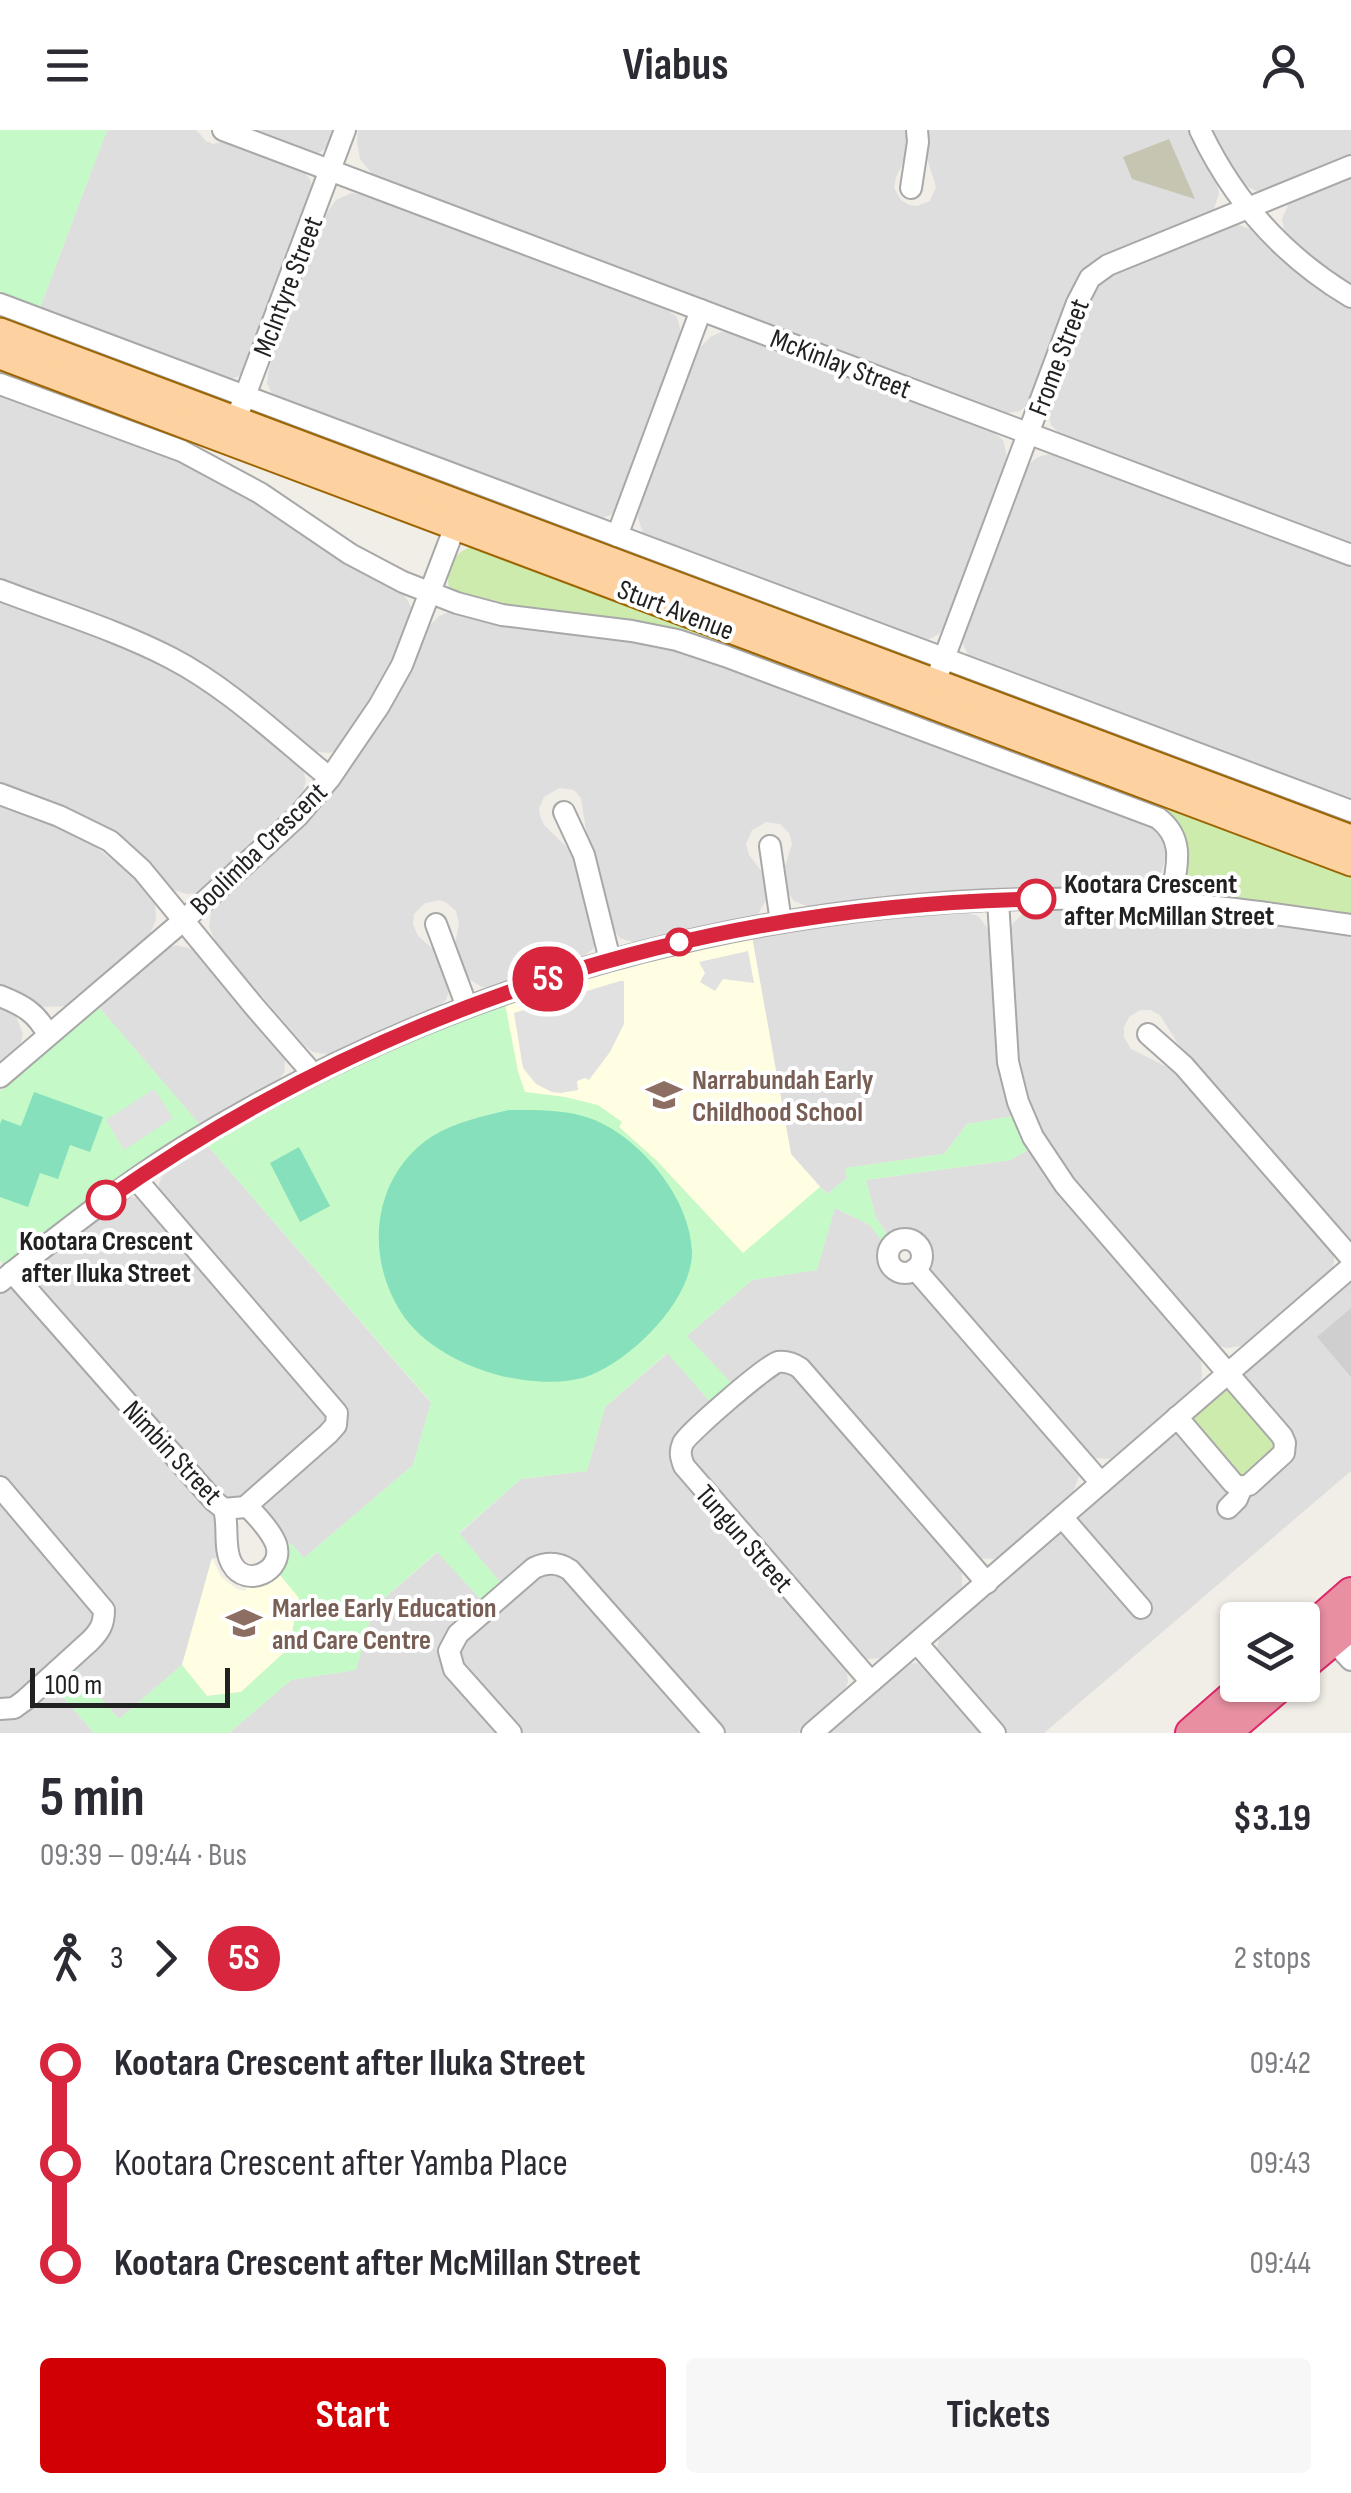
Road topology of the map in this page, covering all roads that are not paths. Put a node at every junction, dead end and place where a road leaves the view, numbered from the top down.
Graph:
1 (223, 130) edge
2 (345, 130) edge
3 (917, 130) edge
4 (1200, 130) edge
5 (1351, 166) edge
6 (330, 171) junction
7 (912, 188) dead end
8 (1248, 208) junction
9 (1351, 297) edge
10 (0, 304) edge
11 (700, 310) junction
12 (0, 331) edge
13 (0, 356) edge
14 (0, 384) edge
15 (237, 419) junction
16 (1028, 434) junction
17 (459, 515) junction
18 (618, 536) junction
19 (1351, 555) edge
20 (0, 590) edge
21 (430, 593) junction
22 (936, 681) junction
23 (330, 778) junction
24 (0, 794) edge
25 (1351, 811) edge
26 (564, 812) dead end
27 (1351, 838) edge
28 (770, 846) dead end
29 (1351, 863) edge
30 (998, 900) junction
31 (1171, 902) junction
32 (184, 920) junction
33 (781, 922) junction
34 (436, 924) dead end
35 (1351, 926) edge
36 (610, 960) junction
37 (0, 996) edge
38 (466, 1007) junction
39 (1148, 1034) dead end
40 (48, 1035) junction
41 (313, 1074) junction
42 (0, 1077) edge
43 (136, 1179) junction
44 (1351, 1258) edge
45 (1351, 1267) edge
46 (915, 1269) dead end
47 (6, 1277) edge
48 (1227, 1373) junction
49 (1177, 1417) junction
50 (1102, 1483) junction
51 (0, 1487) edge
52 (1242, 1487) junction
53 (247, 1506) junction
54 (1228, 1508) dead end
55 (224, 1509) junction
56 (1062, 1517) junction
57 (987, 1582) junction
58 (1351, 1593) edge
59 (1141, 1608) dead end
60 (1331, 1637) edge
61 (917, 1643) junction
62 (871, 1682) junction
63 (1226, 1702) edge
64 (1260, 1702) edge
65 (0, 1709) edge
66 (510, 1733) edge
67 (714, 1733) edge
68 (812, 1733) edge
69 (995, 1733) edge
70 (1190, 1733) edge
71 (1224, 1733) edge

1 - 6 street, McKinlay Street
2 - 6 street, McIntyre Street
3 - 7 street
4 - 8 street
5 - 8 street, Frome Street
6 - 11 street, McKinlay Street
6 - 15 street, McIntyre Street
8 - 9 street
8 - 16 street, Frome Street
10 - 15 street, Sturt Avenue
11 - 16 street, McKinlay Street
11 - 18 street
12 - 15 main road, Sturt Avenue
13 - 15 main road, Sturt Avenue
14 - 21 street, Sturt Avenue
15 - 17 main road, Sturt Avenue
15 - 18 street, Sturt Avenue
16 - 19 street, McKinlay Street
16 - 22 street, Frome Street
17 - 21 street, Boolimba Crescent
17 - 22 main road, Sturt Avenue
18 - 22 street, Sturt Avenue
20 - 23 street
21 - 23 street, Boolimba Crescent
21 - 31 street, Sturt Avenue
22 - 25 street, Sturt Avenue
22 - 27 main road, Sturt Avenue
22 - 29 main road, Sturt Avenue
23 - 32 street, Boolimba Crescent
24 - 32 street
26 - 36 street
28 - 33 street
30 - 31 street
30 - 33 street
30 - 48 street
31 - 35 street
32 - 40 street, Boolimba Crescent
32 - 41 street
33 - 36 street
34 - 38 street
36 - 38 street
37 - 40 street
38 - 41 street
39 - 44 street
40 - 42 street, Boolimba Crescent
41 - 43 street
43 - 47 street
43 - 53 street, Nimbin Street
45 - 48 street
46 - 50 street
47 - 55 street, Nimbin Street
48 - 49 street
48 - 52 street
49 - 50 street
49 - 52 street
50 - 56 street
51 - 65 street
52 - 54 street
53 - 55 street, Nimbin Street
53 - 55 street
56 - 57 street
56 - 59 street
57 - 61 street
57 - 62 street, Tungun Street
58 - 60 highway
61 - 62 street
61 - 69 street
62 - 68 street
63 - 70 highway
64 - 71 highway
66 - 67 street

